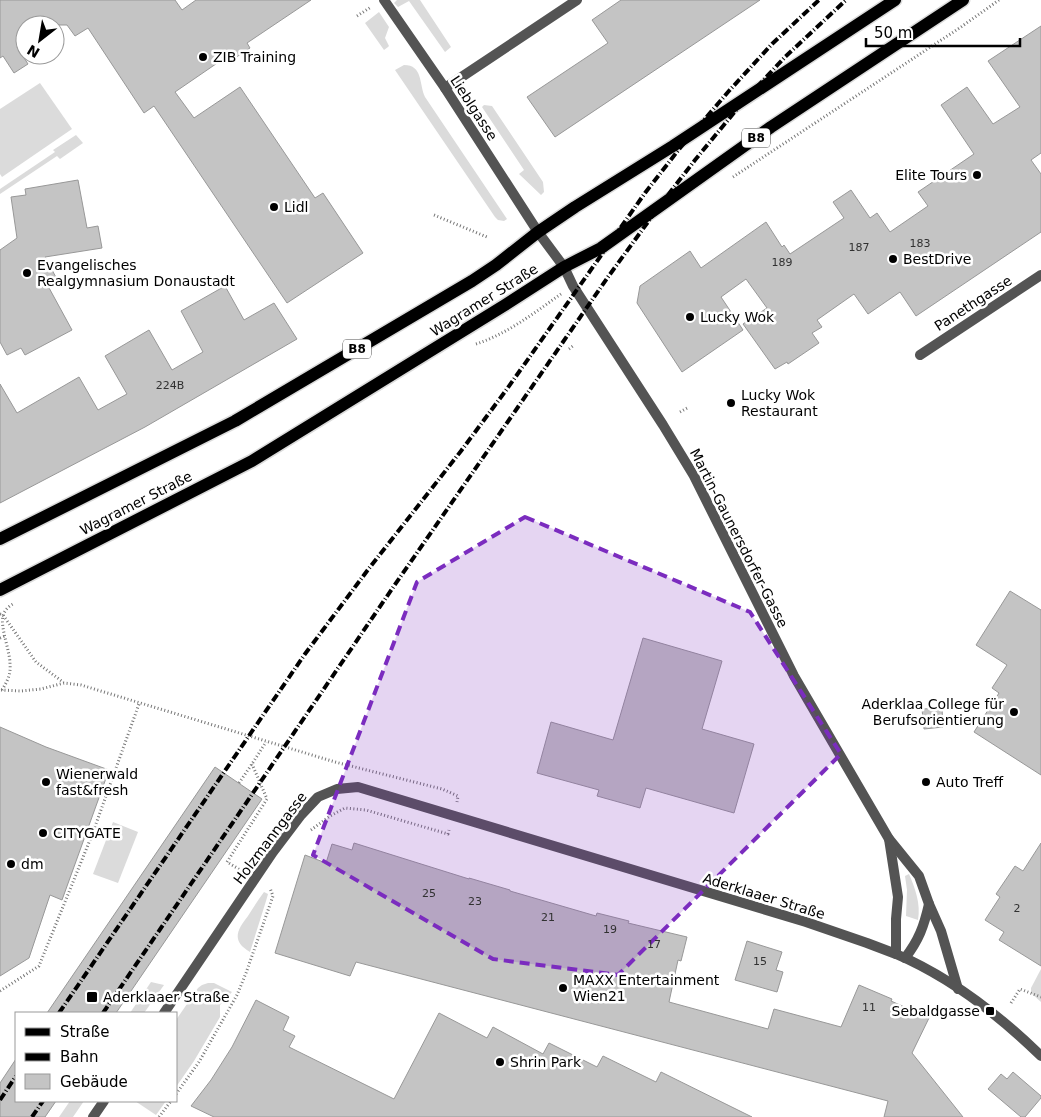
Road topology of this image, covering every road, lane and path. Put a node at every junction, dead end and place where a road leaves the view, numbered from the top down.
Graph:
1 (384, 0) edge
2 (577, 0) edge
3 (895, 0) edge
4 (963, 0) edge
5 (999, 0) edge
6 (374, 6) dead end
7 (357, 16) dead end
8 (445, 88) junction
9 (732, 177) dead end
10 (434, 215) dead end
11 (538, 232) junction
12 (487, 237) dead end
13 (564, 267) junction
14 (1041, 275) edge
15 (920, 355) dead end
16 (689, 407) dead end
17 (680, 412) dead end
18 (0, 539) edge
19 (0, 590) edge
20 (1, 614) edge
21 (0, 638) edge
22 (64, 683) junction
23 (1, 690) edge
24 (140, 704) junction
25 (266, 742) junction
26 (252, 764) junction
27 (239, 783) dead end
28 (442, 789) dead end
29 (453, 815) junction
30 (309, 832) dead end
31 (888, 839) junction
32 (254, 879) junction
33 (275, 880) dead end
34 (929, 904) junction
35 (900, 956) junction
36 (958, 989) junction
37 (0, 991) edge
38 (1041, 997) edge
39 (1011, 1003) dead end
40 (165, 1012) edge
41 (1041, 1056) edge
42 (178, 1091) edge
43 (103, 1102) edge
44 (170, 1102) edge
45 (93, 1117) edge
46 (159, 1117) edge

1 - 8 street, Lieblgasse
2 - 8 street
3 - 11 main road, Wagramer Straße / B8
4 - 13 main road, Wagramer Straße / B8
5 - 9 path
6 - 7 path
8 - 11 street, Lieblgasse
10 - 12 path
11 - 13 street, Martin-Gaunersdorfer-Gasse
11 - 18 main road, Wagramer Straße / B8
13 - 19 main road, Wagramer Straße / B8
13 - 31 street, Martin-Gaunersdorfer-Gasse
14 - 15 street, Panethgasse
16 - 17 path
20 - 22 path
21 - 23 path
22 - 23 path
22 - 24 path
24 - 25 path
24 - 37 path
25 - 26 path
25 - 28 path
26 - 27 path
26 - 32 path
29 - 30 path
29 - 32 street, Holzmanngasse
29 - 35 street, Aderklaaer Straße
31 - 34 street, Martin-Gaunersdorfer-Gasse
31 - 35 street, Martin-Gaunersdorfer-Gasse
32 - 40 street, Holzmanngasse
33 - 42 path
34 - 35 street
34 - 36 street, Martin-Gaunersdorfer-Gasse
35 - 36 street, Aderklaaer Straße
36 - 41 street, Aderklaaer Straße
38 - 39 path
43 - 45 street
44 - 46 path

